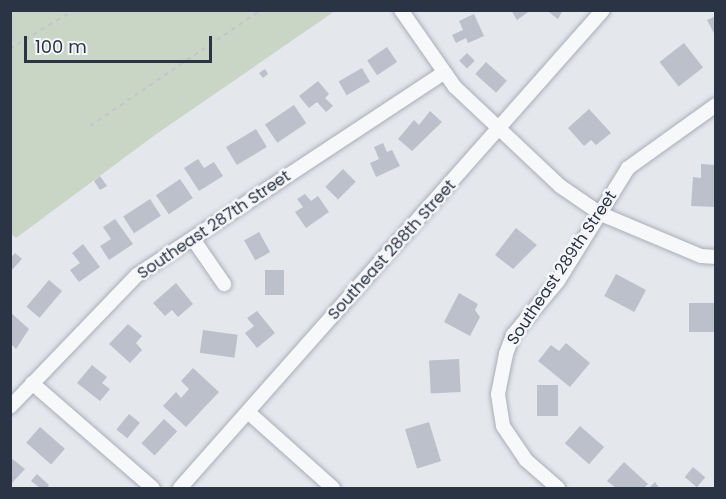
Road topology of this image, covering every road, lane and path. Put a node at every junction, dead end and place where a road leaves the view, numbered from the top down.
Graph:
1 (74, 10) edge
2 (261, 10) edge
3 (401, 10) edge
4 (603, 10) edge
5 (10, 50) edge
6 (443, 73) junction
7 (716, 105) edge
8 (90, 126) dead end
9 (500, 129) junction
10 (601, 214) junction
11 (193, 238) junction
12 (716, 257) edge
13 (224, 285) dead end
14 (32, 383) junction
15 (10, 407) edge
16 (248, 412) junction
17 (153, 489) edge
18 (180, 489) edge
19 (333, 489) edge
20 (558, 489) edge

1 - 5 path
2 - 8 path
3 - 6 street
4 - 9 street, Southeast 288th Street
6 - 9 street
6 - 11 street, Southeast 287th Street
7 - 10 street, Southeast 289th Street
9 - 10 street
9 - 16 street, Southeast 288th Street
10 - 12 street
10 - 20 street, Southeast 289th Street
11 - 13 street
11 - 14 street, Southeast 287th Street
14 - 15 street, Southeast 287th Street
14 - 17 street
16 - 18 street, Southeast 288th Street
16 - 19 street

